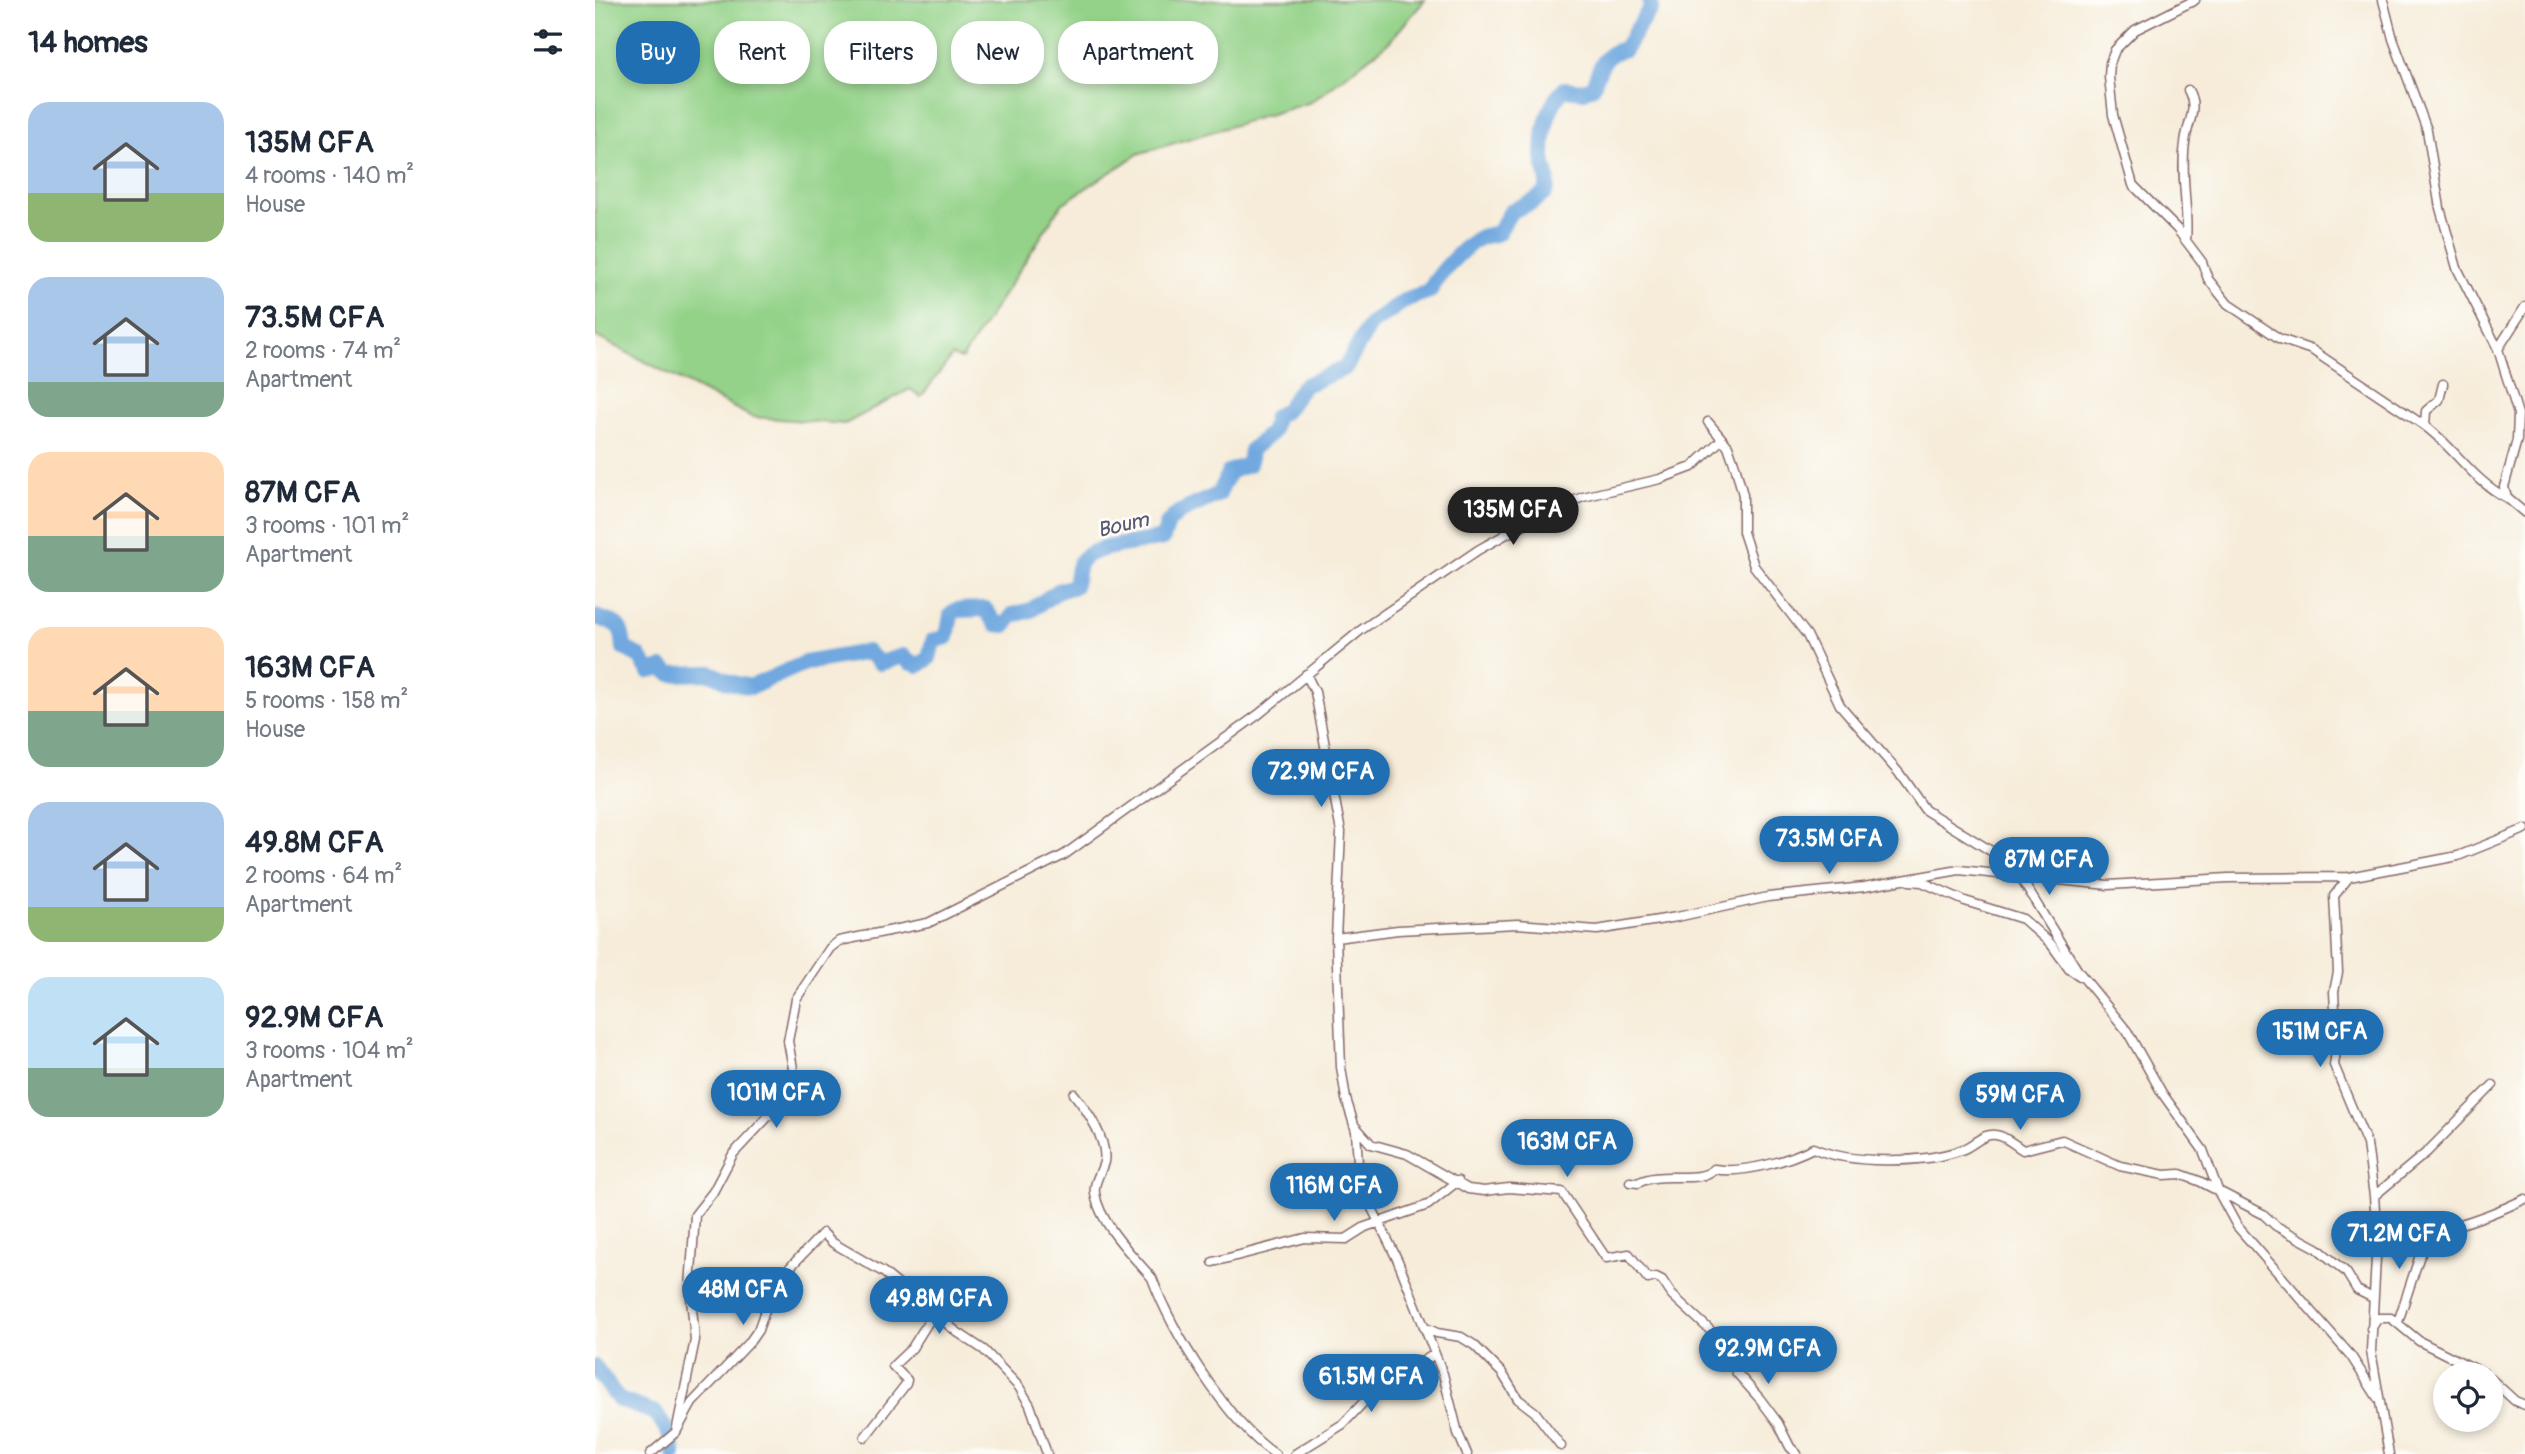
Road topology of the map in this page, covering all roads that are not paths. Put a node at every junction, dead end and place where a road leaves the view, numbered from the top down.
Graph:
1 (2195, 0) edge
2 (2383, 0) edge
3 (2188, 90) dead end
4 (2186, 241) junction
5 (2525, 307) edge
6 (2498, 349) junction
7 (2443, 384) dead end
8 (2518, 414) junction
9 (2525, 421) edge
10 (1708, 422) dead end
11 (2425, 426) junction
12 (1721, 440) junction
13 (2507, 498) junction
14 (2525, 513) edge
15 (1306, 674) junction
16 (2525, 829) edge
17 (2325, 877) junction
18 (2349, 877) junction
19 (2020, 878) junction
20 (1894, 880) junction
21 (2338, 889) junction
22 (1336, 938) junction
23 (2083, 976) junction
24 (2493, 1085) dead end
25 (1074, 1094) dead end
26 (1354, 1125) junction
27 (1458, 1181) junction
28 (1630, 1182) dead end
29 (2219, 1193) junction
30 (2374, 1196) junction
31 (2525, 1199) edge
32 (1380, 1223) junction
33 (2433, 1231) junction
34 (2377, 1239) junction
35 (1213, 1262) dead end
36 (2371, 1297) junction
37 (2401, 1306) junction
38 (934, 1313) junction
39 (2384, 1316) junction
40 (2398, 1321) junction
41 (1424, 1327) junction
42 (2371, 1329) junction
43 (1435, 1354) junction
44 (2461, 1362) edge
45 (2503, 1390) edge
46 (2379, 1401) junction
47 (2525, 1405) edge
48 (672, 1434) junction
49 (865, 1437) dead end
50 (1561, 1446) dead end
51 (650, 1454) edge
52 (1048, 1454) edge
53 (1275, 1454) edge
54 (1295, 1454) edge
55 (1467, 1454) edge
56 (1797, 1454) edge
57 (2389, 1454) edge

1 - 4 street
2 - 6 street
3 - 4 street
4 - 11 street
5 - 6 street
6 - 8 street
7 - 11 street
8 - 9 street
8 - 13 street
10 - 12 street
11 - 13 street
12 - 15 street
12 - 19 street
13 - 14 street
15 - 22 street
15 - 48 street
16 - 18 street
17 - 18 street
17 - 19 street
17 - 21 street
18 - 21 street
19 - 20 street
19 - 23 street
20 - 22 street
20 - 23 street
21 - 30 street
22 - 26 street
23 - 29 street
24 - 30 street
25 - 53 street
26 - 27 street
26 - 32 street
27 - 32 street
27 - 56 street
28 - 29 street
29 - 36 street
29 - 46 street
30 - 34 street
31 - 33 street
32 - 35 street
32 - 41 street
33 - 34 street
33 - 37 street
34 - 36 street
36 - 42 street
37 - 39 street
37 - 40 street
38 - 48 street
38 - 49 street
38 - 52 street
39 - 40 street
39 - 42 street
40 - 44 street
41 - 43 street
41 - 50 street
42 - 46 street
43 - 54 street
43 - 55 street
45 - 47 street
46 - 57 street
48 - 51 street

